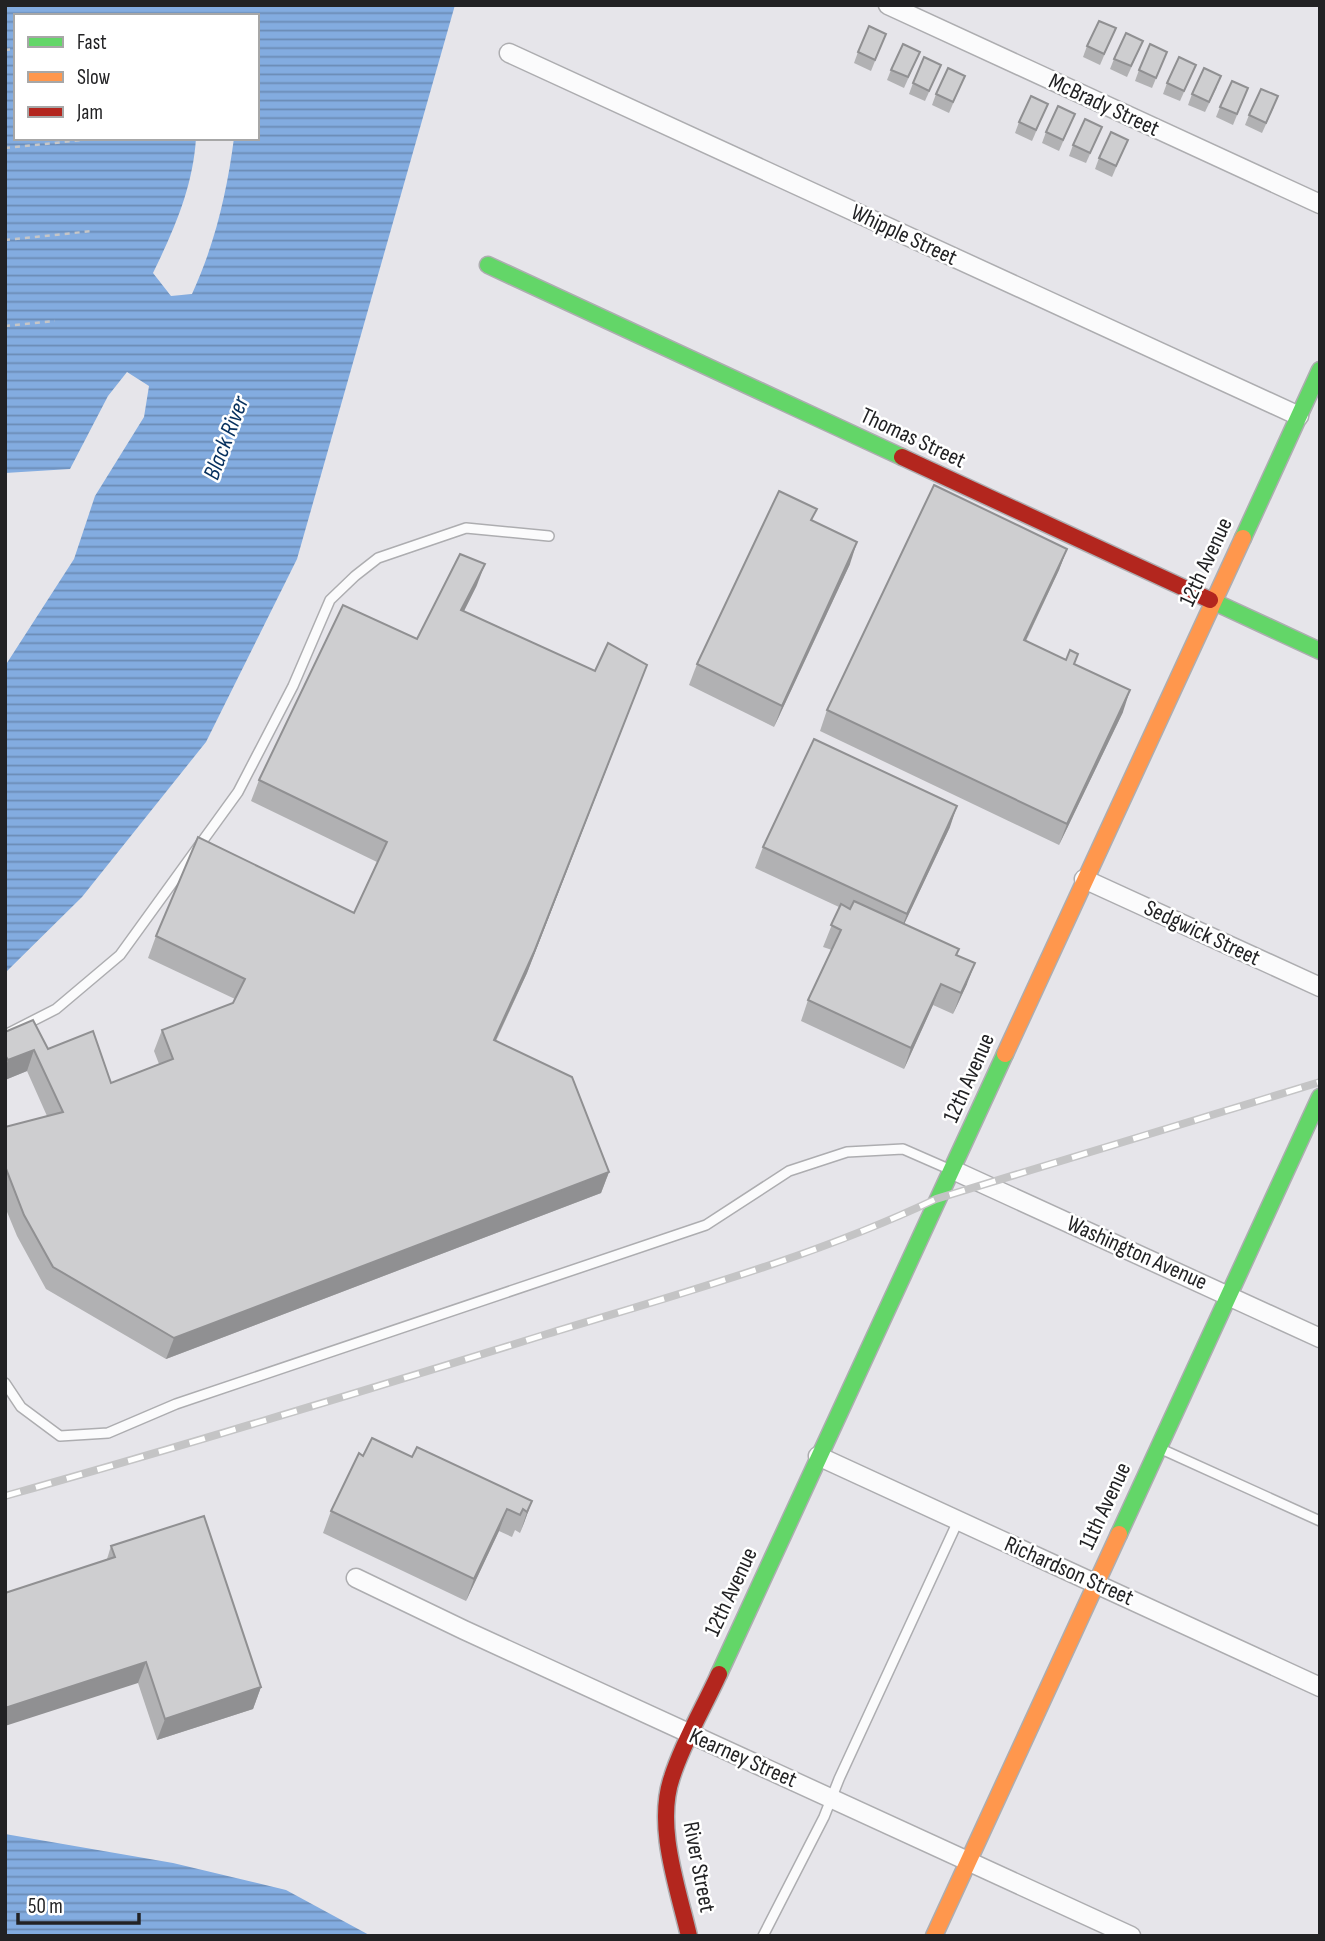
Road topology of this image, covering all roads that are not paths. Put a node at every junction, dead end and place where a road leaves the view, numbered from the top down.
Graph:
1 (888, 5) edge
2 (509, 53) dead end
3 (1320, 204) edge
4 (488, 265) dead end
5 (1320, 370) edge
6 (1299, 416) junction
7 (549, 536) dead end
8 (1213, 602) junction
9 (1320, 651) edge
10 (1084, 879) junction
11 (1320, 987) edge
12 (5, 1035) edge
13 (1320, 1097) edge
14 (953, 1170) junction
15 (1228, 1295) junction
16 (1320, 1338) edge
17 (5, 1383) edge
18 (1158, 1447) junction
19 (818, 1456) junction
20 (958, 1521) junction
21 (1320, 1521) edge
22 (356, 1578) dead end
23 (1095, 1583) junction
24 (1320, 1687) edge
25 (690, 1734) junction
26 (831, 1797) junction
27 (665, 1806) joint
28 (968, 1862) junction
29 (1124, 1934) edge
30 (690, 1936) edge
31 (763, 1936) edge
32 (934, 1936) edge

1 - 3 street, McBrady Street
2 - 6 street, Whipple Street
4 - 8 street, Thomas Street
5 - 6 street, 12th Avenue
6 - 8 street, 12th Avenue
7 - 12 lane
8 - 9 street, Thomas Street
8 - 10 street, 12th Avenue
10 - 11 street, Sedgwick Street
10 - 14 street, 12th Avenue
13 - 15 street, 11th Avenue
14 - 15 street, Washington Avenue
14 - 17 lane
14 - 19 street, 12th Avenue
15 - 16 street, Washington Avenue
15 - 18 street, 11th Avenue
18 - 21 lane
18 - 23 street, 11th Avenue
19 - 20 street, Richardson Street
19 - 25 street, 12th Avenue
20 - 23 street, Richardson Street
20 - 26 lane
22 - 25 street, Kearney Street
23 - 24 street, Richardson Street
23 - 28 street, 11th Avenue
25 - 26 street, Kearney Street
25 - 27 street, 12th Avenue
26 - 28 street, Kearney Street
26 - 31 lane
27 - 30 street, River Street
28 - 29 street, Kearney Street
28 - 32 street, 11th Avenue

